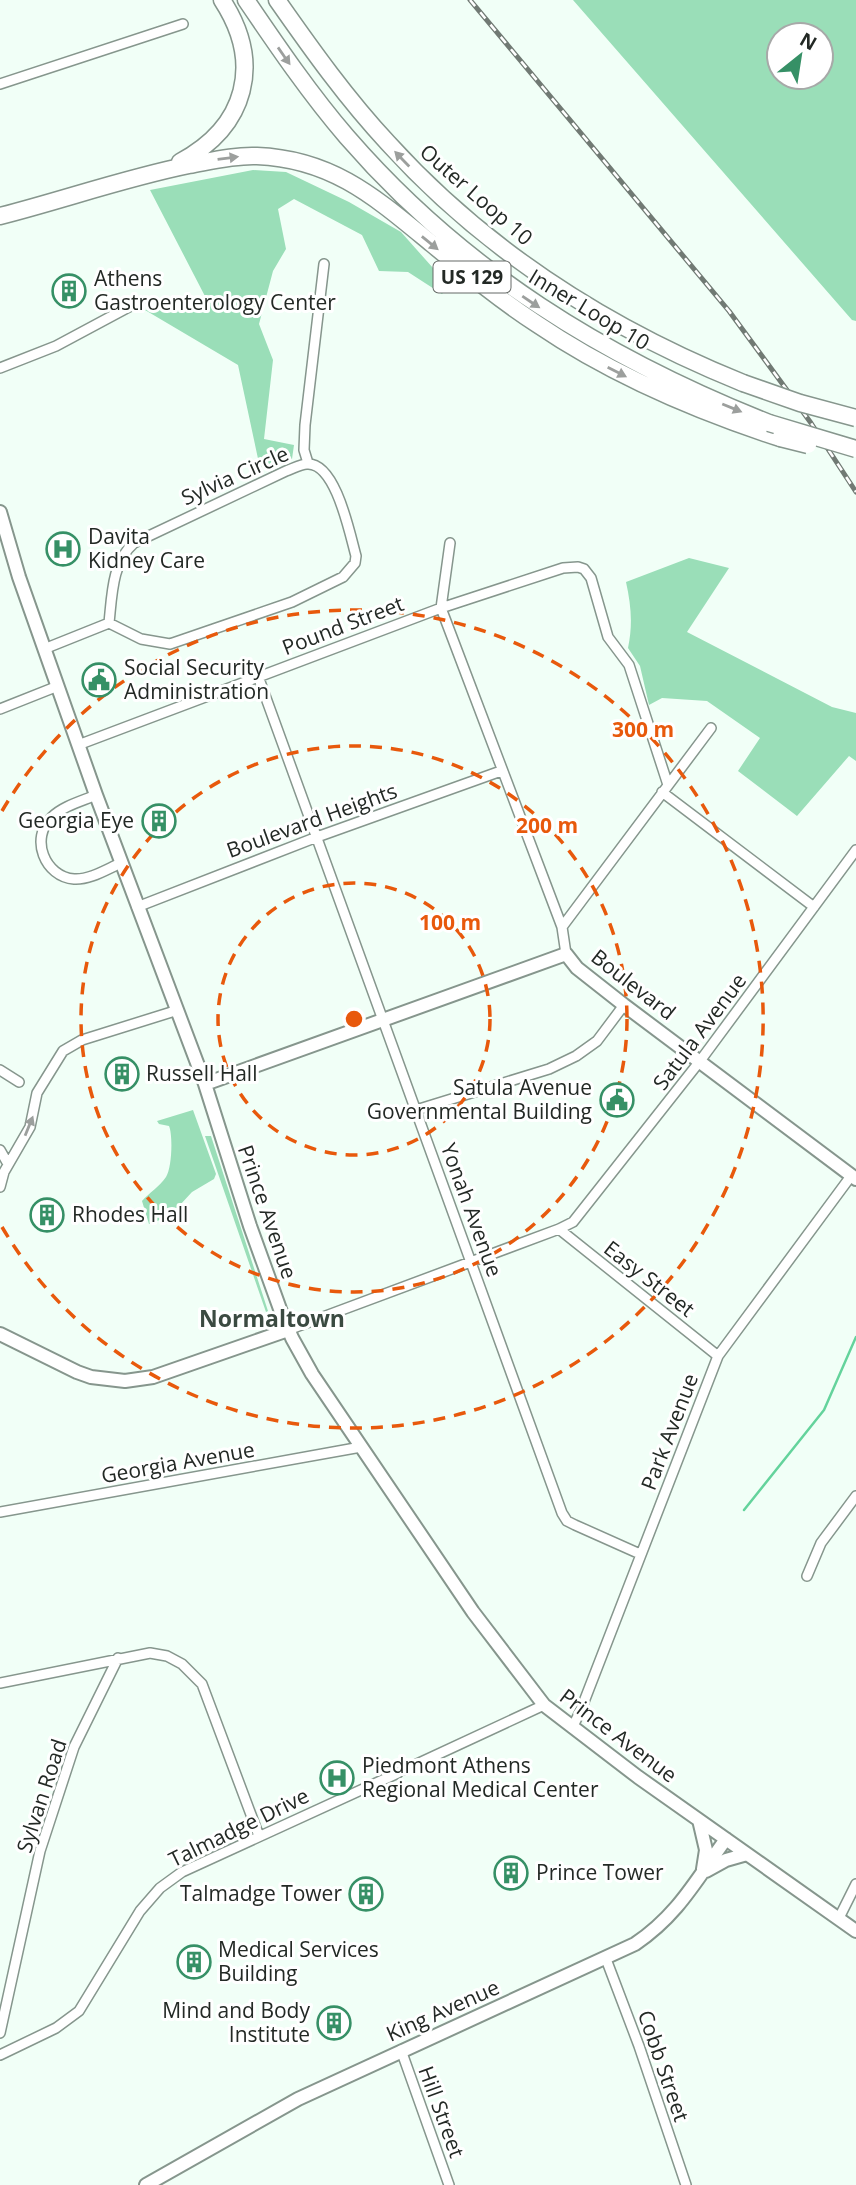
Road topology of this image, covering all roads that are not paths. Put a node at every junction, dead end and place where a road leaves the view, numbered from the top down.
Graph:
1 (222, 0) edge
2 (246, 0) edge
3 (277, 0) edge
4 (183, 24) dead end
5 (0, 84) edge
6 (161, 171) junction
7 (1, 216) edge
8 (324, 264) dead end
9 (140, 301) dead end
10 (0, 368) edge
11 (856, 418) edge
12 (856, 452) edge
13 (309, 463) junction
14 (0, 512) edge
15 (3, 534) edge
16 (450, 543) dead end
17 (441, 608) junction
18 (109, 623) junction
19 (44, 649) junction
20 (258, 676) junction
21 (58, 686) junction
22 (0, 709) edge
23 (711, 728) dead end
24 (78, 745) junction
25 (501, 771) junction
26 (665, 789) junction
27 (96, 795) junction
28 (317, 837) junction
29 (856, 850) edge
30 (121, 863) junction
31 (137, 907) junction
32 (814, 907) junction
33 (562, 927) junction
34 (566, 954) junction
35 (624, 1005) junction
36 (178, 1010) junction
37 (383, 1020) junction
38 (700, 1062) junction
39 (0, 1070) edge
40 (19, 1082) dead end
41 (205, 1084) junction
42 (416, 1110) junction
43 (0, 1150) edge
44 (8, 1164) junction
45 (854, 1178) edge
46 (0, 1187) edge
47 (559, 1229) junction
48 (471, 1260) junction
49 (288, 1330) junction
50 (0, 1334) edge
51 (718, 1356) junction
52 (361, 1447) junction
53 (856, 1496) edge
54 (0, 1512) edge
55 (640, 1554) junction
56 (807, 1576) dead end
57 (118, 1658) junction
58 (0, 1683) edge
59 (544, 1705) junction
60 (572, 1728) junction
61 (699, 1820) junction
62 (259, 1836) junction
63 (726, 1839) junction
64 (747, 1854) junction
65 (703, 1873) junction
66 (856, 1884) edge
67 (839, 1918) junction
68 (856, 1931) edge
69 (606, 1959) junction
70 (0, 2033) edge
71 (401, 2050) junction
72 (0, 2054) edge
73 (146, 2185) edge
74 (449, 2185) edge
75 (686, 2185) edge

1 - 6 highway
2 -> 12 highway, Inner Loop 10, bridge
11 -> 3 highway, Outer Loop 10 / US 129, bridge
4 - 5 street
6 - 7 highway, US 129
6 -> 12 highway, US 129, bridge
8 - 13 street
9 - 10 street
13 - 18 street, Sylvia Circle
13 - 18 street, Sylvia Circle
14 - 15 main road, Prince Avenue
15 - 19 main road, Prince Avenue
16 - 17 street, Boulevard
17 - 20 street, Pound Street
17 - 25 street, Boulevard
17 - 26 street, Pound Street
18 - 19 street
19 - 21 main road, Prince Avenue
20 - 24 street, Pound Street
20 - 28 street, Yonah Avenue
21 - 22 street
21 - 24 main road, Prince Avenue
23 - 26 street
24 - 27 main road, Prince Avenue
25 - 28 street, Boulevard Heights
25 - 33 street, Boulevard
26 - 32 street
26 - 33 street
27 - 30 main road, Prince Avenue
27 - 30 street
28 - 31 street, Boulevard Heights
28 - 37 street, Yonah Avenue
29 - 32 street, Satula Avenue
30 - 31 main road, Prince Avenue
31 - 36 main road, Prince Avenue
32 - 38 street, Satula Avenue
33 - 34 street, Boulevard
34 - 35 main road, Boulevard
34 - 37 main road
35 - 38 main road, Boulevard
35 - 42 street
36 - 41 main road, Prince Avenue
44 -> 36 street
37 - 41 main road
37 - 42 street, Yonah Avenue
38 - 45 main road, Boulevard
38 - 47 street, Satula Avenue
39 - 40 street
41 - 49 main road, Prince Avenue
42 - 48 street, Yonah Avenue
43 - 44 street
44 - 46 street
45 - 51 street, Park Avenue
47 - 48 street, Satula Avenue
47 - 51 street, Easy Street
48 - 49 street, Satula Avenue
48 - 55 street, Yonah Avenue
49 - 50 main road
49 - 52 main road, Prince Avenue
51 - 55 street, Park Avenue
52 - 54 street, Georgia Avenue
52 - 59 main road, Prince Avenue
53 - 56 street
55 - 60 street, Park Avenue
57 - 58 street
57 - 62 street
57 - 70 street, Sylvan Road
59 - 60 main road, Prince Avenue
59 - 62 street, Talmadge Drive
60 - 61 main road, Prince Avenue
61 - 63 main road, Prince Avenue
61 - 65 main road
62 - 72 street, Talmadge Drive
63 - 64 main road, Prince Avenue
63 - 65 main road, King Avenue
64 - 65 main road
64 - 67 main road, Prince Avenue
65 - 69 main road, King Avenue
66 - 67 street
67 - 68 main road, Prince Avenue
69 - 71 main road, King Avenue
69 - 75 street, Cobb Street
71 - 73 main road, King Avenue
71 - 74 street, Hill Street

